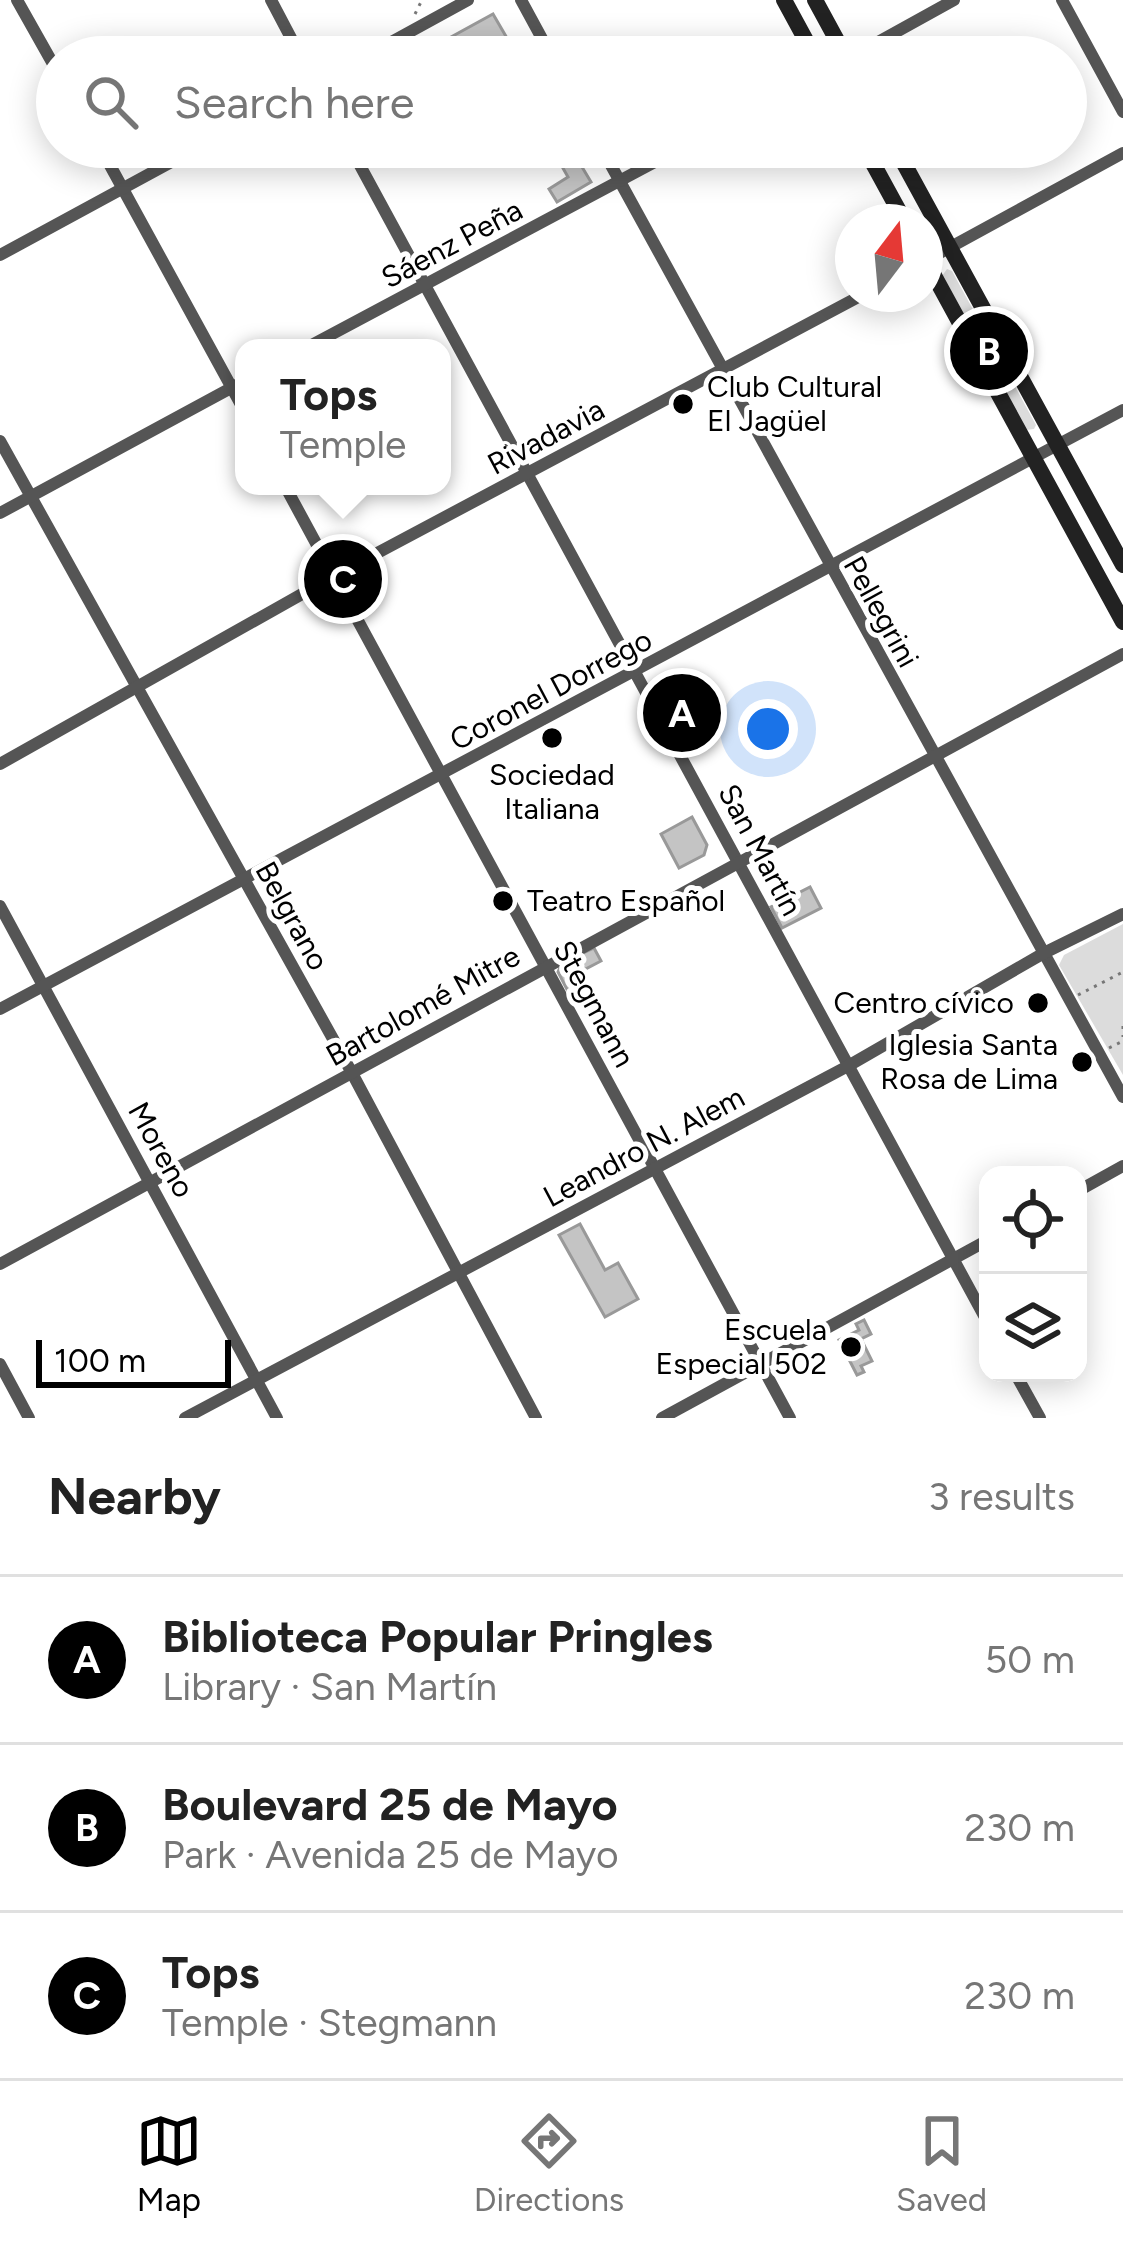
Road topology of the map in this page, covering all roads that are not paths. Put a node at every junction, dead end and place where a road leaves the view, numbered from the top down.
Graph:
1 (13, 0) edge
2 (271, 0) edge
3 (469, 0) edge
4 (521, 0) edge
5 (784, 0) edge
6 (815, 0) edge
7 (954, 0) edge
8 (1062, 0) edge
9 (0, 5) edge
10 (291, 36) edge
11 (403, 36) edge
12 (541, 36) edge
13 (803, 36) edge
14 (836, 36) edge
15 (887, 36) edge
16 (1082, 36) edge
17 (36, 37) edge
18 (1087, 46) edge
19 (1123, 112) edge
20 (1123, 153) edge
21 (112, 168) edge
22 (160, 168) edge
23 (361, 168) edge
24 (612, 168) edge
25 (643, 168) edge
26 (875, 168) edge
27 (906, 168) edge
28 (619, 181) junction
29 (123, 188) junction
30 (895, 204) edge
31 (950, 248) junction
32 (943, 251) edge
33 (0, 255) edge
34 (425, 285) junction
35 (943, 293) edge
36 (835, 310) edge
37 (323, 339) edge
38 (722, 370) junction
39 (235, 379) edge
40 (235, 386) edge
41 (1123, 410) edge
42 (0, 441) edge
43 (1058, 446) junction
44 (1034, 459) junction
45 (528, 474) junction
46 (290, 495) edge
47 (31, 497) junction
48 (0, 513) edge
49 (1123, 565) edge
50 (830, 569) junction
51 (334, 576) junction
52 (1123, 622) edge
53 (1123, 654) edge
54 (636, 672) junction
55 (135, 688) junction
56 (933, 757) junction
57 (0, 764) edge
58 (442, 775) junction
59 (740, 862) junction
60 (246, 880) junction
61 (0, 907) edge
62 (1123, 914) edge
63 (1044, 953) junction
64 (548, 966) junction
65 (43, 984) junction
66 (0, 1009) edge
67 (848, 1066) junction
68 (352, 1073) junction
69 (1123, 1097) edge
70 (1123, 1166) edge
71 (654, 1168) junction
72 (151, 1181) junction
73 (1087, 1186) edge
74 (979, 1245) edge
75 (953, 1259) junction
76 (0, 1264) edge
77 (458, 1274) junction
78 (979, 1307) edge
79 (0, 1364) edge
80 (761, 1364) junction
81 (255, 1378) junction
82 (1021, 1382) edge
83 (28, 1418) edge
84 (185, 1418) edge
85 (277, 1418) edge
86 (536, 1418) edge
87 (662, 1418) edge
88 (790, 1418) edge
89 (1040, 1418) edge

1 - 9 street
1 - 17 street
2 - 10 street
3 - 11 street
4 - 12 street
5 - 13 main road
6 - 14 main road
7 - 15 street
8 - 16 street
18 - 19 street
20 - 31 street
21 - 29 street
22 - 29 street
23 - 34 street, San Martín
24 - 28 street, Pellegrini
25 - 28 street, Sáenz Peña
26 - 30 main road
27 - 31 main road
28 - 34 street, Sáenz Peña
28 - 38 street, Pellegrini
29 - 33 street
29 - 39 street
31 - 32 street
31 - 43 main road
34 - 37 street, Sáenz Peña
34 - 45 street, San Martín
35 - 44 main road
36 - 38 street, Rivadavia
38 - 45 street, Rivadavia
38 - 50 street, Pellegrini
40 - 47 street
41 - 43 street, Coronel Dorrego
42 - 47 street, Belgrano
43 - 44 street, Coronel Dorrego
43 - 49 main road
44 - 50 street, Coronel Dorrego
44 - 52 main road
45 - 51 street, Rivadavia
45 - 54 street, San Martín
46 - 51 street, Stegmann
47 - 48 street
47 - 55 street, Belgrano
50 - 54 street, Coronel Dorrego
50 - 56 street, Pellegrini
51 - 55 street, Rivadavia
51 - 58 street, Stegmann
53 - 56 street, Bartolomé Mitre
54 - 58 street, Coronel Dorrego
54 - 59 street, San Martín
55 - 57 street, Rivadavia
55 - 60 street, Belgrano
56 - 59 street, Bartolomé Mitre
56 - 63 street, Pellegrini
58 - 60 street, Coronel Dorrego
58 - 64 street, Stegmann
59 - 64 street, Bartolomé Mitre
59 - 67 street, San Martín
60 - 65 street, Coronel Dorrego
60 - 68 street, Belgrano
61 - 65 street, Moreno
62 - 63 street, Leandro N. Alem
63 - 67 street, Leandro N. Alem
63 - 69 street, Pellegrini
64 - 68 street, Bartolomé Mitre
64 - 71 street, Stegmann
65 - 66 street, Coronel Dorrego
65 - 72 street, Moreno
67 - 71 street, Leandro N. Alem
67 - 75 street, San Martín
68 - 72 street, Bartolomé Mitre
68 - 77 street, Belgrano
70 - 73 street
71 - 77 street, Leandro N. Alem
71 - 80 street, Stegmann
72 - 76 street, Bartolomé Mitre
72 - 81 street, Moreno
74 - 75 street
75 - 78 street, San Martín
75 - 80 street
77 - 81 street, Leandro N. Alem
77 - 86 street, Belgrano
79 - 83 street
80 - 87 street
80 - 88 street, Stegmann
81 - 84 street, Leandro N. Alem
81 - 85 street, Moreno
82 - 89 street

